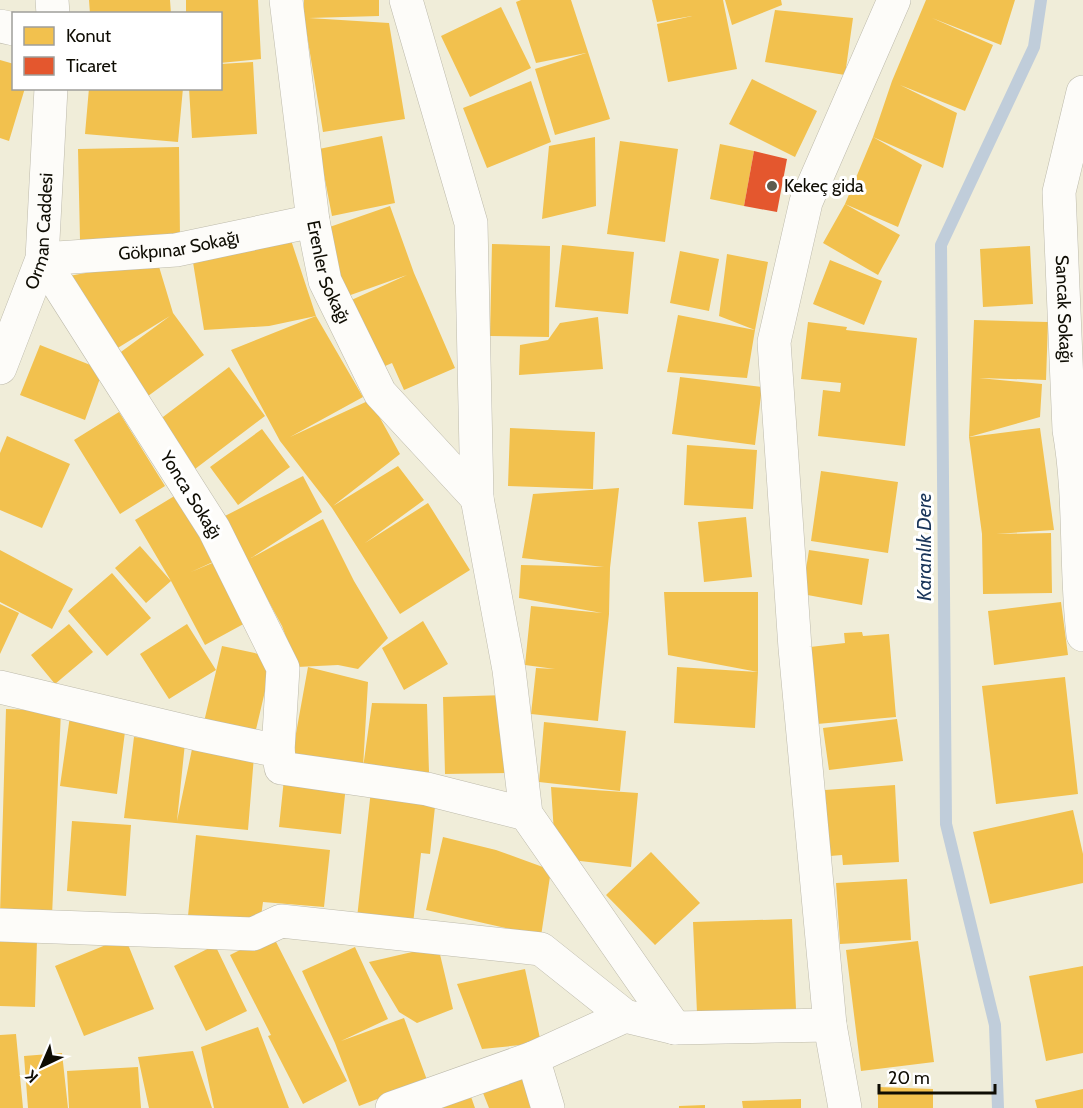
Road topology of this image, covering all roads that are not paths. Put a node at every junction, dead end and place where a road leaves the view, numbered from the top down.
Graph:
1 (286, 0) edge
2 (894, 0) edge
3 (409, 1) edge
4 (51, 90) edge
5 (1083, 92) edge
6 (313, 221) junction
7 (42, 259) junction
8 (0, 368) edge
9 (1076, 429) edge
10 (477, 498) junction
11 (1083, 636) edge
12 (0, 687) edge
13 (278, 751) junction
14 (526, 814) junction
15 (0, 925) edge
16 (625, 1016) junction
17 (830, 1025) junction
18 (675, 1028) junction
19 (533, 1058) junction
20 (392, 1108) edge
21 (548, 1108) edge
22 (845, 1108) edge

1 - 6 street, Erenler Sokağı
2 - 17 street
3 - 10 street
4 - 7 street, Orman Caddesi
5 - 9 street, Sancak Sokağı
6 - 7 street, Gökpınar Sokağı
6 - 10 street, Erenler Sokağı
7 - 8 street, Orman Caddesi
7 - 13 street, Yonca Sokağı
9 - 11 street, Sancak Sokağı
10 - 14 street
12 - 13 street
13 - 14 street
14 - 18 street
15 - 16 street
16 - 18 street
16 - 19 street
17 - 18 street
17 - 22 street
19 - 20 street
19 - 21 street

